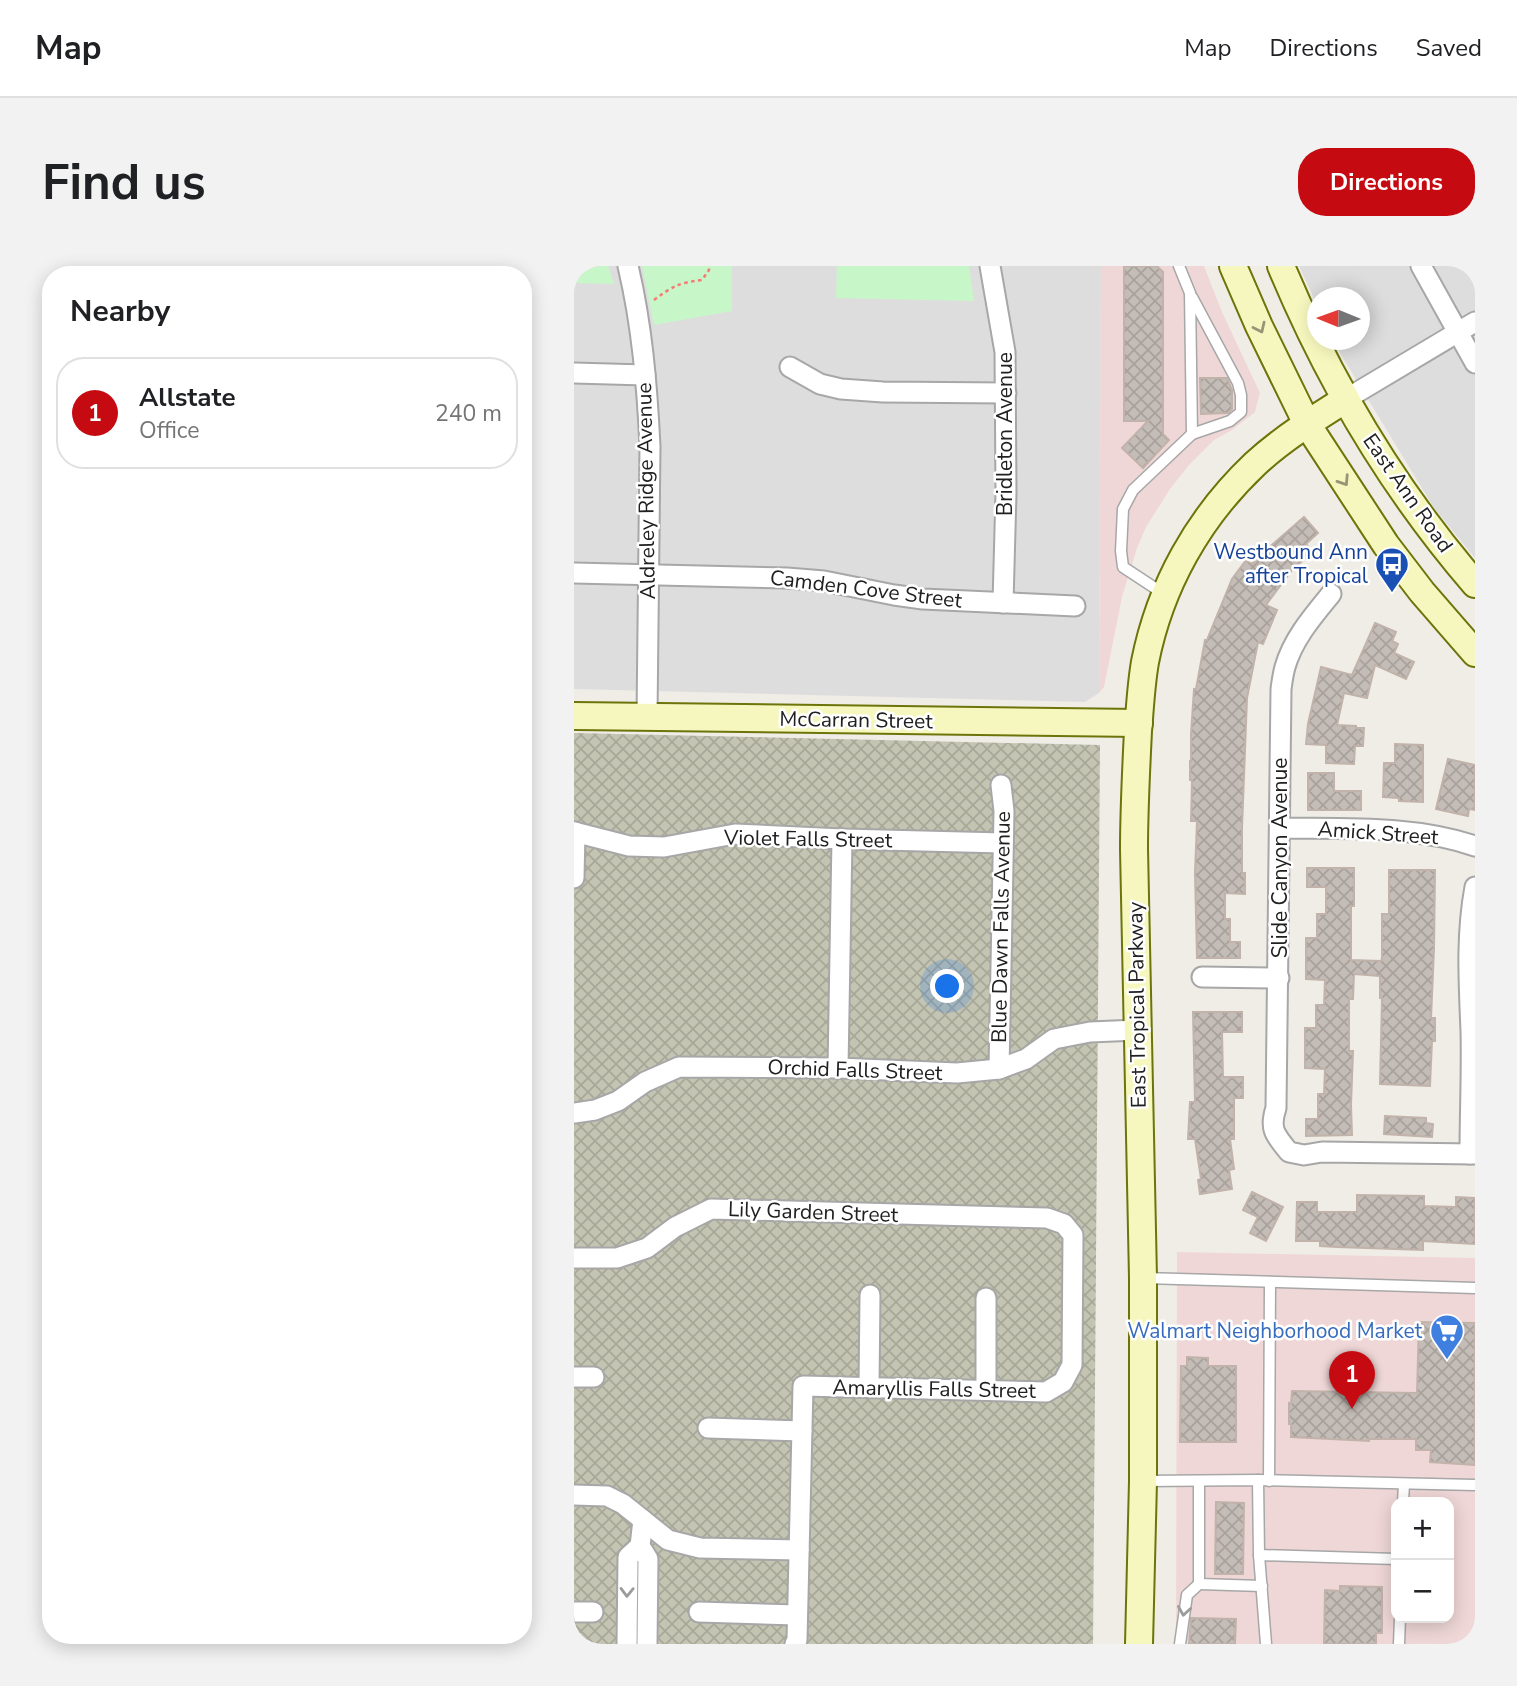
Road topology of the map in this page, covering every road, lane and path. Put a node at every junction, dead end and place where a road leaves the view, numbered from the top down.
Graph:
1 (628, 266) edge
2 (709, 266) edge
3 (990, 266) edge
4 (1179, 266) edge
5 (1233, 266) edge
6 (1281, 266) edge
7 (1421, 266) edge
8 (1190, 293) junction
9 (637, 312) junction
10 (1475, 322) edge
11 (1457, 332) junction
12 (1475, 363) edge
13 (790, 368) dead end
14 (574, 373) edge
15 (645, 375) junction
16 (1006, 393) junction
17 (1346, 399) junction
18 (1307, 424) junction
19 (1192, 434) junction
20 (574, 573) edge
21 (649, 574) junction
22 (1475, 584) edge
23 (1165, 594) junction
24 (1331, 594) dead end
25 (1003, 603) junction
26 (1074, 606) dead end
27 (1475, 653) edge
28 (574, 716) edge
29 (647, 717) junction
30 (1139, 723) junction
31 (1001, 785) dead end
32 (1280, 828) junction
33 (575, 832) edge
34 (842, 839) junction
35 (1003, 843) junction
36 (1475, 846) edge
37 (574, 878) edge
38 (1475, 887) edge
39 (1202, 977) dead end
40 (1279, 978) junction
41 (1138, 1030) junction
42 (838, 1068) junction
43 (999, 1069) junction
44 (574, 1113) edge
45 (1472, 1154) edge
46 (574, 1258) edge
47 (1143, 1278) junction
48 (1270, 1282) junction
49 (1475, 1288) edge
50 (870, 1295) dead end
51 (986, 1298) dead end
52 (574, 1377) edge
53 (594, 1377) dead end
54 (1063, 1382) joint
55 (869, 1387) junction
56 (986, 1390) junction
57 (708, 1428) dead end
58 (802, 1431) junction
59 (1199, 1481) junction
60 (1264, 1481) junction
61 (1143, 1482) junction
62 (1404, 1484) junction
63 (1475, 1485) edge
64 (574, 1495) edge
65 (1403, 1497) edge
66 (643, 1520) junction
67 (640, 1546) junction
68 (799, 1550) junction
69 (1259, 1555) junction
70 (1391, 1559) edge
71 (1199, 1584) junction
72 (1262, 1586) junction
73 (698, 1612) dead end
74 (797, 1615) junction
75 (1400, 1623) edge
76 (627, 1644) edge
77 (647, 1644) edge
78 (795, 1644) edge
79 (1139, 1644) edge
80 (1180, 1644) edge
81 (1266, 1644) edge
82 (1399, 1644) edge

1 - 9 street, Aldreley Ridge Avenue
2 - 9 path
3 - 16 street, Bridleton Avenue
4 - 8 lane
5 -> 18 main road
6 - 17 main road
7 - 11 street
8 - 19 lane
8 - 19 lane
9 - 15 street, Aldreley Ridge Avenue
10 - 11 street
11 - 12 street
11 - 17 street
13 - 16 street
14 - 15 street
15 - 21 street, Aldreley Ridge Avenue
16 - 25 street, Bridleton Avenue
17 - 18 main road, East Tropical Parkway
17 - 22 main road, East Ann Road
18 - 23 main road, East Tropical Parkway
18 -> 27 main road
19 - 23 lane
20 - 21 street, Camden Cove Street
21 - 25 street, Camden Cove Street
21 - 29 street, Aldreley Ridge Avenue
23 - 30 main road, East Tropical Parkway
24 - 32 street, Slide Canyon Avenue
25 - 26 street, Camden Cove Street
28 - 29 main road, McCarran Street
29 - 30 main road, McCarran Street
30 - 41 main road, East Tropical Parkway
31 - 35 street, Blue Dawn Falls Avenue
32 - 36 street, Amick Street
32 - 40 street, Slide Canyon Avenue
33 - 34 street, Violet Falls Street
33 - 37 street
34 - 35 street, Violet Falls Street
34 - 42 street
35 - 43 street, Blue Dawn Falls Avenue
38 - 45 street
39 - 40 street
40 - 45 street, Slide Canyon Avenue
41 - 43 street, Orchid Falls Street
41 - 47 main road, East Tropical Parkway
42 - 43 street, Orchid Falls Street
42 - 44 street, Orchid Falls Street
46 - 54 street, Lily Garden Street
47 - 48 lane
47 - 61 main road, East Tropical Parkway
48 - 49 lane
48 - 60 lane
50 - 55 street
51 - 56 street
52 - 53 street
54 - 56 street, Amaryllis Falls Street
55 - 56 street, Amaryllis Falls Street
55 - 58 street, Amaryllis Falls Street
57 - 58 street
58 - 68 street
59 - 60 lane
59 - 61 lane
59 - 71 lane
60 - 62 lane
60 - 69 lane
61 - 79 main road, East Tropical Parkway
62 - 63 lane
62 - 65 lane
64 - 66 street
66 - 67 street
66 - 68 street
67 -> 76 street
67 - 77 street
68 - 74 street
69 - 70 lane
69 - 72 lane
71 - 72 lane
71 -> 80 lane
72 - 81 lane
73 - 74 street
74 - 78 street
75 - 82 lane

